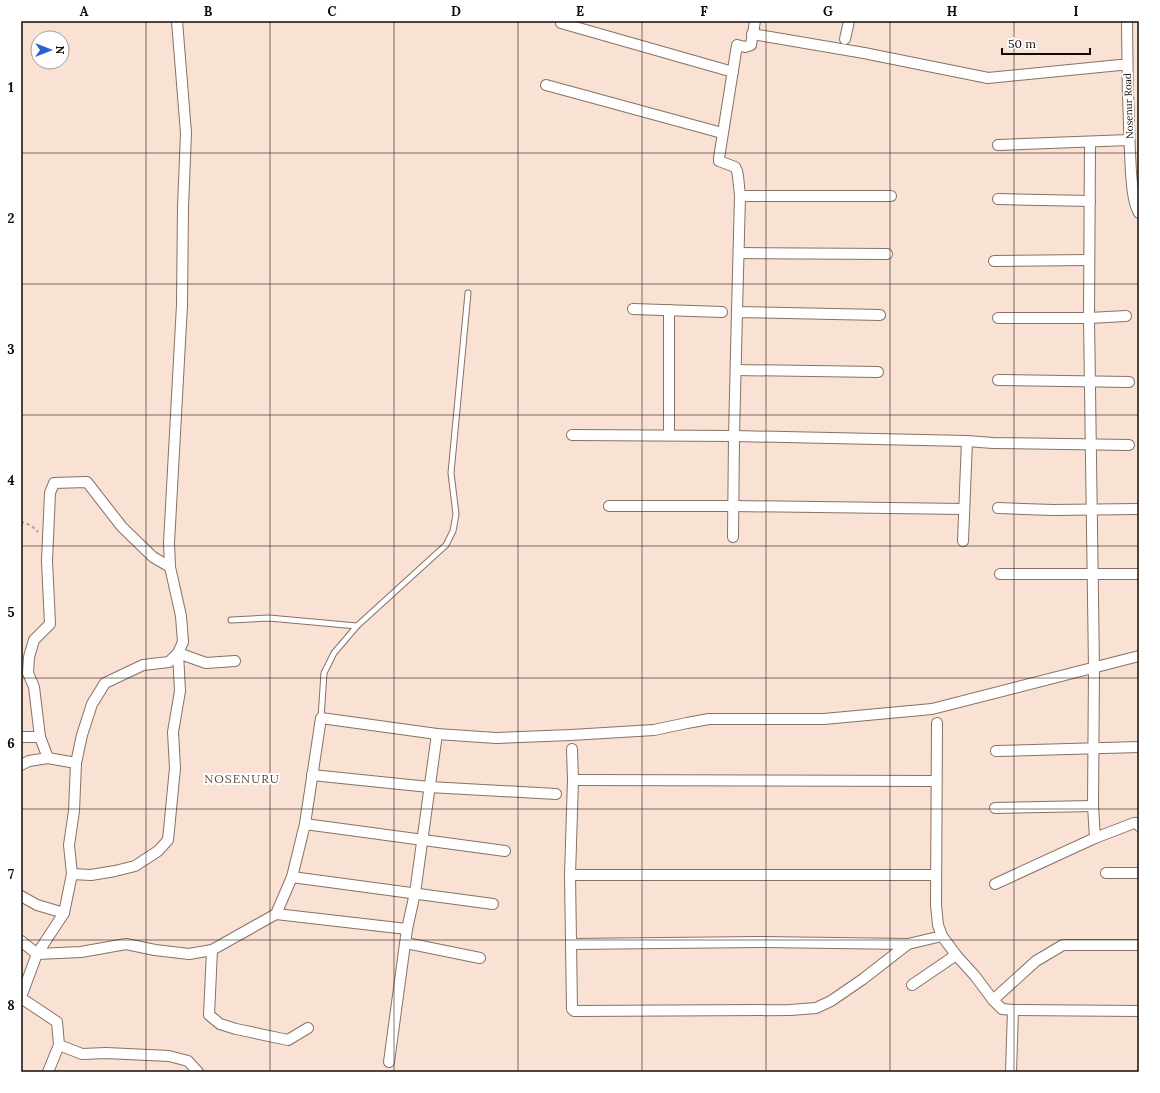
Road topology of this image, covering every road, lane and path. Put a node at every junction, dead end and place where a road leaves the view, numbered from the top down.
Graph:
1 (177, 21) edge
2 (754, 21) edge
3 (849, 21) edge
4 (1127, 21) edge
5 (561, 23) dead end
6 (752, 34) junction
7 (845, 39) dead end
8 (1127, 65) junction
9 (733, 72) junction
10 (546, 86) dead end
11 (722, 133) junction
12 (1129, 140) junction
13 (1090, 142) junction
14 (998, 145) dead end
15 (740, 196) junction
16 (891, 196) dead end
17 (998, 199) dead end
18 (1090, 201) junction
19 (1139, 213) edge
20 (739, 253) junction
21 (887, 254) dead end
22 (1089, 260) junction
23 (994, 261) dead end
24 (468, 293) dead end
25 (633, 309) dead end
26 (669, 310) junction
27 (722, 312) dead end
28 (737, 312) junction
29 (880, 315) dead end
30 (1126, 316) dead end
31 (998, 318) dead end
32 (1089, 318) junction
33 (736, 370) junction
34 (878, 372) dead end
35 (998, 380) dead end
36 (1090, 382) junction
37 (1129, 382) dead end
38 (572, 435) dead end
39 (669, 435) junction
40 (734, 436) junction
41 (967, 441) junction
42 (1091, 445) junction
43 (1129, 445) dead end
44 (609, 506) dead end
45 (734, 506) junction
46 (998, 508) dead end
47 (964, 509) junction
48 (1138, 509) dead end
49 (1092, 510) junction
50 (21, 522) edge
51 (733, 537) dead end
52 (962, 541) dead end
53 (48, 546) junction
54 (170, 568) junction
55 (1000, 574) dead end
56 (1092, 574) junction
57 (1138, 574) edge
58 (231, 620) dead end
59 (357, 626) junction
60 (178, 653) junction
61 (1139, 656) edge
62 (234, 660) dead end
63 (1094, 668) junction
64 (321, 718) junction
65 (937, 723) dead end
66 (437, 734) junction
67 (21, 737) edge
68 (40, 737) junction
69 (1139, 747) edge
70 (1093, 748) junction
71 (572, 749) dead end
72 (996, 751) dead end
73 (48, 758) junction
74 (76, 763) junction
75 (21, 765) edge
76 (312, 775) junction
77 (573, 780) junction
78 (936, 781) junction
79 (429, 786) junction
80 (556, 794) dead end
81 (1093, 806) junction
82 (995, 808) dead end
83 (305, 824) junction
84 (1139, 826) edge
85 (1095, 838) junction
86 (422, 840) junction
87 (505, 850) dead end
88 (1106, 873) dead end
89 (1139, 873) edge
90 (72, 874) junction
91 (570, 875) junction
92 (936, 875) junction
93 (292, 877) junction
94 (995, 884) dead end
95 (415, 893) junction
96 (21, 896) edge
97 (493, 904) dead end
98 (64, 913) junction
99 (276, 914) junction
100 (407, 928) junction
101 (942, 936) junction
102 (21, 941) edge
103 (406, 943) junction
104 (571, 944) junction
105 (908, 944) junction
106 (1139, 945) edge
107 (212, 950) junction
108 (38, 954) junction
109 (956, 955) junction
110 (480, 958) dead end
111 (912, 985) dead end
112 (21, 997) edge
113 (993, 1000) junction
114 (1013, 1010) junction
115 (1139, 1011) edge
116 (308, 1028) dead end
117 (59, 1045) junction
118 (389, 1062) dead end
119 (48, 1072) edge
120 (198, 1072) edge
121 (1011, 1072) edge

1 - 54 street
2 - 6 street
3 - 7 street
4 - 8 street, Nosenur Road
5 - 9 street
6 - 8 street
6 - 9 street
8 - 12 street, Nosenur Road
9 - 11 street
10 - 11 street
11 - 15 street
12 - 13 street
12 - 19 street, Nosenur Road
13 - 14 street
13 - 18 street
15 - 16 street
15 - 20 street
17 - 18 street
18 - 22 street
20 - 21 street
20 - 28 street
22 - 23 street
22 - 32 street
24 - 59 lane
25 - 26 street
26 - 27 street
26 - 39 street
28 - 29 street
28 - 33 street
30 - 32 street
31 - 32 street
32 - 36 street
33 - 34 street
33 - 40 street
35 - 36 street
36 - 37 street
36 - 42 street
38 - 39 street
39 - 40 street
40 - 41 street
40 - 45 street
41 - 42 street
41 - 47 street
42 - 43 street
42 - 49 street
44 - 45 street
45 - 47 street
45 - 51 street
46 - 49 street
47 - 52 street
48 - 49 street
49 - 56 street
50 - 53 path
53 - 54 street
53 - 68 street
54 - 60 street
55 - 56 street
56 - 57 street
56 - 63 street
58 - 59 lane
59 - 64 lane
60 - 62 street
60 - 74 street
60 - 90 street
61 - 63 street
63 - 66 street
63 - 70 street
64 - 66 street
64 - 76 street
65 - 78 street
66 - 79 street
67 - 68 street
68 - 73 street
69 - 70 street
70 - 72 street
70 - 81 street
71 - 77 street
73 - 74 street
73 - 75 street
74 - 90 street
76 - 79 street
76 - 83 street
77 - 78 street
77 - 91 street
78 - 92 street
79 - 80 street
79 - 86 street
81 - 82 street
81 - 85 street
83 - 86 street
83 - 93 street
84 - 85 street
85 - 94 street
86 - 87 street
86 - 95 street
88 - 89 street
90 - 98 street
91 - 92 street
91 - 104 street
92 - 101 street
93 - 95 street
93 - 99 street
95 - 97 street
95 - 100 street
96 - 98 street
98 - 108 street
99 - 100 street
99 - 107 street
100 - 103 street
101 - 105 street
101 - 109 street
102 - 108 street
103 - 110 street
103 - 118 street
104 - 105 street
104 - 105 street
106 - 113 street
107 - 108 street
107 - 116 street
108 - 112 street
109 - 111 street
109 - 113 street
112 - 117 street
113 - 114 street
114 - 115 street
114 - 121 street
117 - 119 street
117 - 120 street

